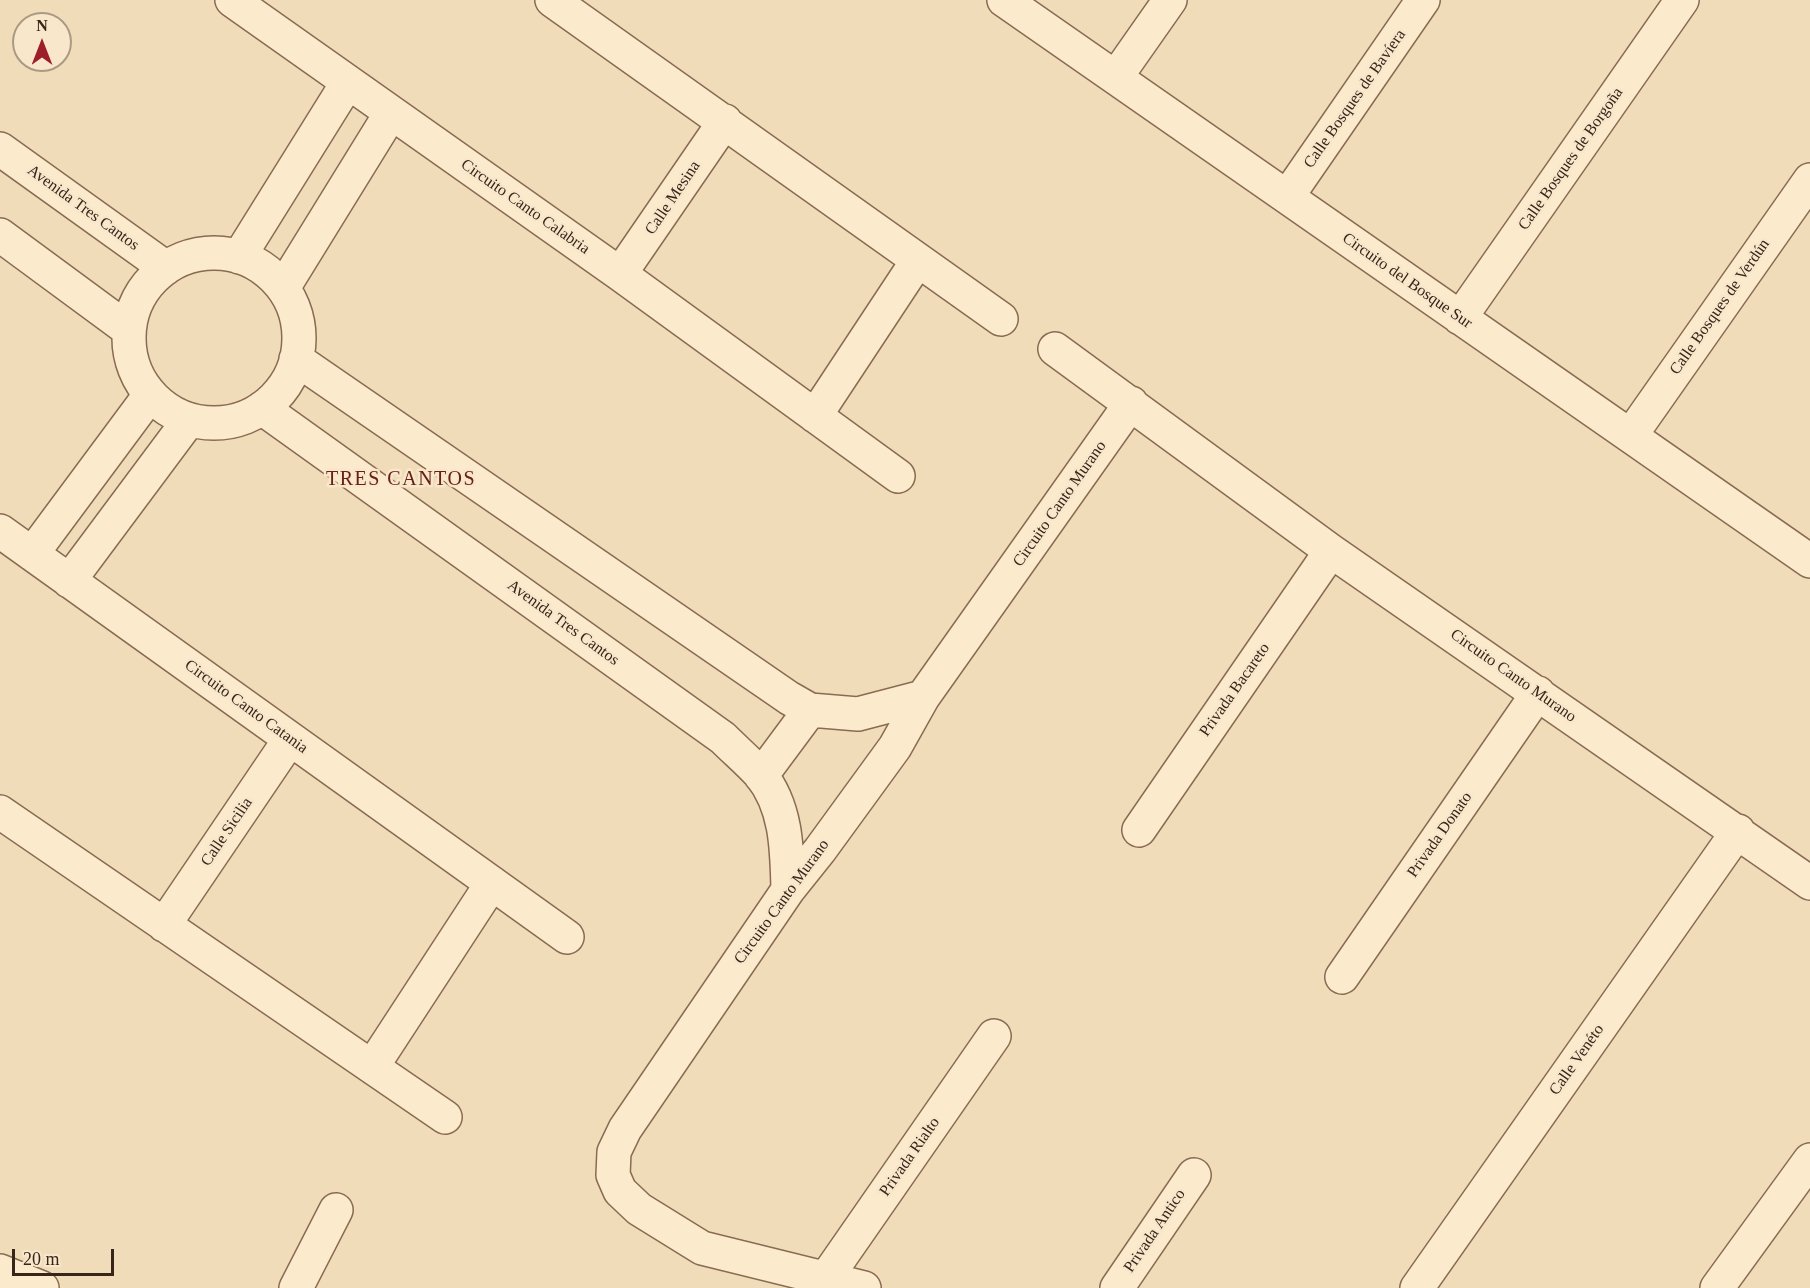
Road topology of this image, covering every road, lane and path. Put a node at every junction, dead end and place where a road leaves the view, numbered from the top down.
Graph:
1 (232, 0) edge
2 (552, 0) edge
3 (1004, 0) edge
4 (1170, 0) edge
5 (1423, 0) edge
6 (1682, 0) edge
7 (1116, 77) junction
8 (348, 82) junction
9 (391, 113) junction
10 (725, 121) junction
11 (0, 149) edge
12 (1810, 180) edge
13 (1287, 197) junction
14 (0, 235) edge
15 (239, 257) junction
16 (918, 260) junction
17 (166, 268) junction
18 (620, 274) junction
19 (283, 288) junction
20 (1460, 318) junction
21 (1001, 319) dead end
22 (129, 330) junction
23 (1055, 349) dead end
24 (297, 359) junction
25 (150, 395) junction
26 (1131, 403) junction
27 (262, 408) junction
28 (815, 416) junction
29 (189, 420) junction
30 (1631, 435) junction
31 (898, 476) dead end
32 (0, 531) edge
33 (1331, 551) junction
34 (32, 554) junction
35 (1808, 554) edge
36 (69, 581) junction
37 (1538, 693) junction
38 (923, 697) junction
39 (810, 710) junction
40 (290, 739) junction
41 (761, 776) junction
42 (0, 812) edge
43 (1139, 830) dead end
44 (1738, 831) junction
45 (492, 883) junction
46 (1810, 883) edge
47 (788, 890) junction
48 (164, 925) junction
49 (567, 937) dead end
50 (1342, 976) dead end
51 (994, 1036) dead end
52 (372, 1067) junction
53 (445, 1117) dead end
54 (1810, 1160) edge
55 (1194, 1175) dead end
56 (336, 1210) dead end
57 (0, 1271) edge
58 (826, 1278) junction
59 (42, 1288) edge
60 (296, 1288) edge
61 (864, 1288) edge
62 (1117, 1288) edge
63 (1417, 1288) edge
64 (1717, 1288) edge

1 - 8 street, Circuito Canto Calabria
2 - 10 street
3 - 7 street, Circuito del Bosque Sur
4 - 7 street
5 - 13 street, Calle Bosques de Bavíera
6 - 20 street, Calle Bosques de Borgoña
7 - 13 street, Circuito del Bosque Sur
8 - 9 street, Circuito Canto Calabria
8 - 15 street
9 - 18 street, Circuito Canto Calabria
9 - 19 street
10 - 16 street
10 - 18 street, Calle Mesina
11 - 17 street, Avenida Tres Cantos
12 - 30 street, Calle Bosques de Verdún
13 - 20 street, Circuito del Bosque Sur
14 - 22 street
15 - 17 street
15 - 19 street
16 - 21 street
16 - 28 street
17 - 22 street
18 - 28 street, Circuito Canto Calabria
19 - 24 street
20 - 30 street, Circuito del Bosque Sur
22 - 25 street
23 - 26 street, Circuito Canto Murano
24 - 27 street
24 - 39 street
25 - 29 street
25 - 34 street
26 - 33 street, Circuito Canto Murano
26 - 38 street, Circuito Canto Murano
27 - 29 street
27 - 41 street, Avenida Tres Cantos
28 - 31 street, Circuito Canto Calabria
29 - 36 street
30 - 35 street, Circuito del Bosque Sur
32 - 34 street, Circuito Canto Catania
33 - 37 street, Circuito Canto Murano
33 - 43 street, Privada Bacareto
34 - 36 street, Circuito Canto Catania
36 - 40 street, Circuito Canto Catania
37 - 44 street, Circuito Canto Murano
37 - 50 street, Privada Donato
38 - 39 street
38 - 47 street, Circuito Canto Murano
39 - 41 street
40 - 45 street, Circuito Canto Catania
40 - 48 street, Calle Sicilia
41 - 47 street, Avenida Tres Cantos
42 - 48 street
44 - 46 street, Circuito Canto Murano
44 - 63 street, Calle Venéto
45 - 49 street, Circuito Canto Catania
45 - 52 street
47 - 58 street, Circuito Canto Murano
48 - 52 street
51 - 58 street, Privada Rialto
52 - 53 street
54 - 64 street
55 - 62 street, Privada Antico
56 - 60 street
57 - 59 street
58 - 61 street, Circuito Canto Murano

